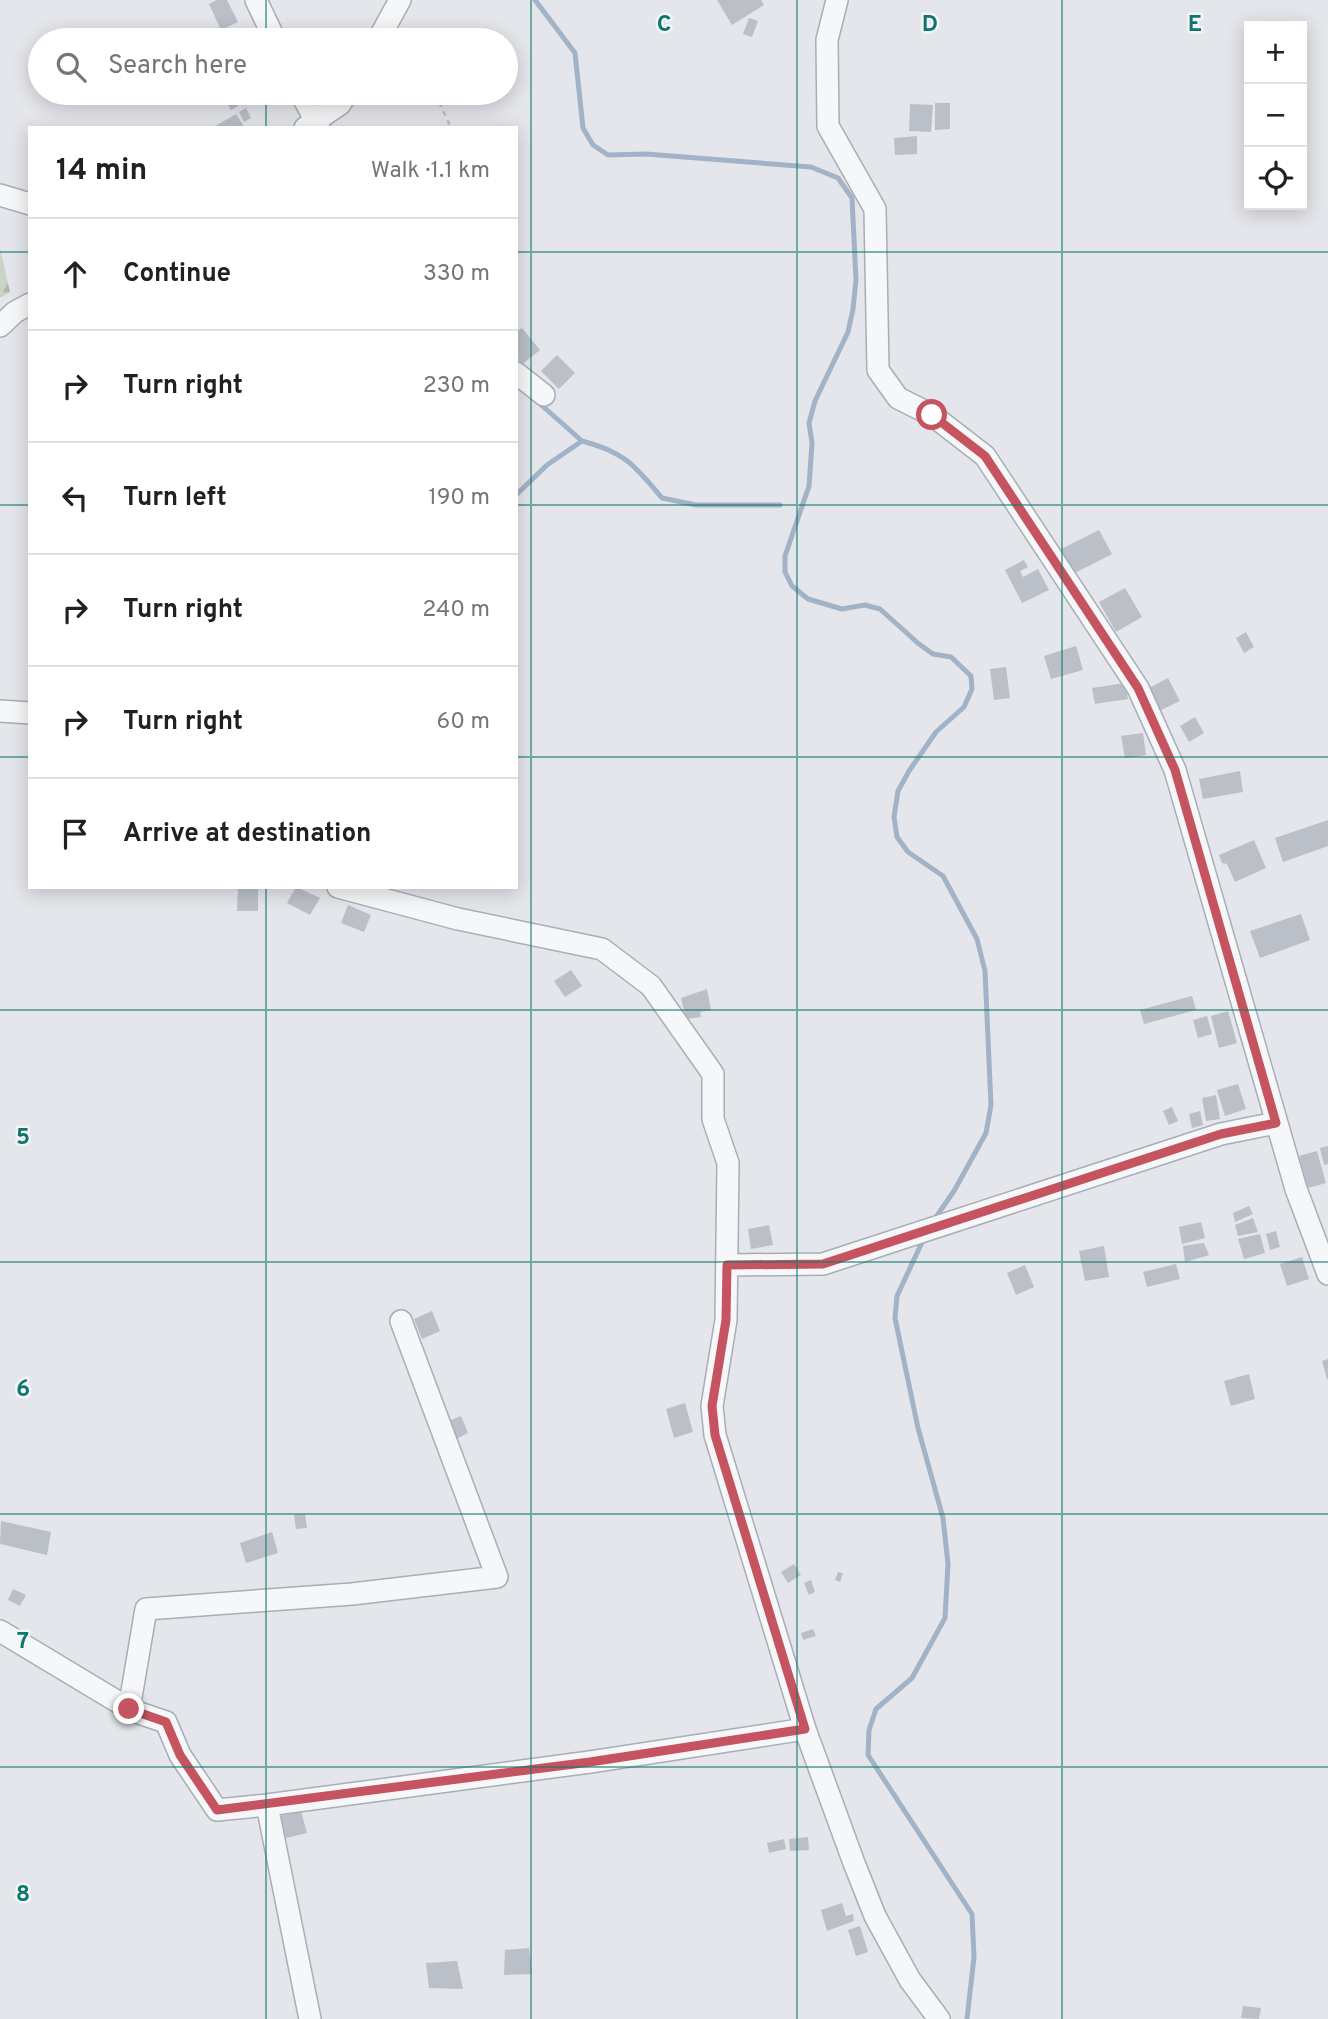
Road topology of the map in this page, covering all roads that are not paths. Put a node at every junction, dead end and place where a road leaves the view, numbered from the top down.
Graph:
1 (256, 0) edge
2 (400, 0) edge
3 (837, 0) edge
4 (269, 28) edge
5 (385, 28) edge
6 (305, 105) edge
7 (339, 105) edge
8 (313, 126) edge
9 (0, 195) edge
10 (28, 203) edge
11 (28, 305) edge
12 (0, 326) edge
13 (518, 375) edge
14 (544, 395) dead end
15 (0, 710) edge
16 (28, 713) edge
17 (346, 889) edge
18 (1276, 1123) junction
19 (727, 1265) junction
20 (1328, 1274) edge
21 (401, 1321) dead end
22 (0, 1631) edge
23 (129, 1709) junction
24 (805, 1729) junction
25 (267, 1805) junction
26 (310, 2019) edge
27 (939, 2019) edge

1 - 4 street
2 - 5 street
3 - 18 street
6 - 8 street
7 - 8 street
9 - 10 street
11 - 12 street
13 - 14 street
15 - 16 street
17 - 19 street
18 - 19 street
18 - 20 street
19 - 24 street
21 - 23 street
22 - 23 street
23 - 25 street
24 - 25 street
24 - 27 street
25 - 26 street

